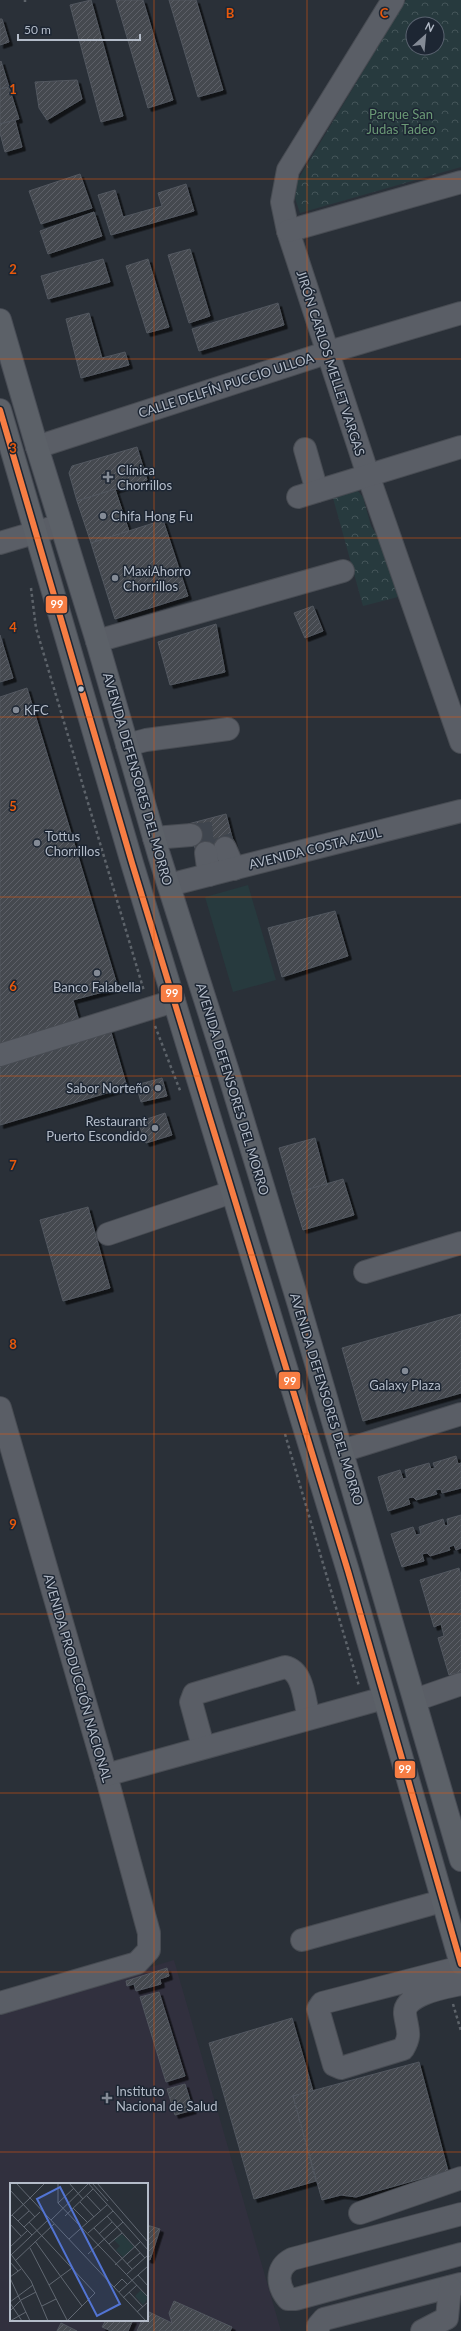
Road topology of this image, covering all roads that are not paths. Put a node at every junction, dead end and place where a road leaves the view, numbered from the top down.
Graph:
1 (393, 0) edge
2 (461, 182) edge
3 (288, 231) junction
4 (461, 313) edge
5 (0, 320) edge
6 (329, 352) junction
7 (1, 418) edge
8 (37, 447) junction
9 (461, 447) edge
10 (305, 449) dead end
11 (368, 475) junction
12 (61, 525) junction
13 (35, 533) junction
14 (0, 543) edge
15 (343, 571) dead end
16 (97, 640) junction
17 (228, 729) dead end
18 (461, 742) edge
19 (127, 745) junction
20 (461, 811) edge
21 (191, 835) tunnel mouth
22 (154, 838) junction
23 (234, 869) junction
24 (209, 875) junction
25 (168, 885) junction
26 (174, 1001) junction
27 (0, 1055) edge
28 (232, 1192) junction
29 (108, 1234) dead end
30 (461, 1243) edge
31 (365, 1272) dead end
32 (0, 1408) edge
33 (461, 1414) edge
34 (342, 1451) junction
35 (375, 1562) junction
36 (348, 1571) junction
37 (461, 1684) edge
38 (374, 1700) junction
39 (415, 1700) junction
40 (308, 1717) junction
41 (204, 1746) junction
42 (106, 1775) junction
43 (459, 1847) edge
44 (442, 1900) junction
45 (302, 1940) dead end
46 (461, 1966) edge
47 (454, 1985) edge
48 (0, 2003) edge
49 (461, 2178) edge
50 (360, 2213) dead end
51 (461, 2214) edge
52 (461, 2254) edge
53 (455, 2285) edge
54 (318, 2331) edge
55 (422, 2331) edge

1 - 3 street, JIRÓN CARLOS MELLET VARGAS
2 - 3 street
3 - 6 street, JIRÓN CARLOS MELLET VARGAS
4 - 6 street, CALLE DELFÍN PUCCIO ULLOA
5 - 8 main road, AVENIDA DEFENSORES DEL MORRO
6 - 8 street, CALLE DELFÍN PUCCIO ULLOA
6 - 11 street, JIRÓN CARLOS MELLET VARGAS
7 - 13 main road
8 - 12 main road, AVENIDA DEFENSORES DEL MORRO
9 - 11 street
10 - 11 street
11 - 18 street, JIRÓN CARLOS MELLET VARGAS
12 - 13 street
12 - 16 main road, AVENIDA DEFENSORES DEL MORRO
13 - 14 street
13 - 26 main road
15 - 16 street
16 - 19 main road, AVENIDA DEFENSORES DEL MORRO
17 - 19 street
19 - 22 main road, AVENIDA DEFENSORES DEL MORRO
20 - 23 street, AVENIDA COSTA AZUL
21 - 22 street
22 - 25 main road, AVENIDA DEFENSORES DEL MORRO
23 - 24 street, AVENIDA COSTA AZUL
23 - 24 street
24 - 25 street, AVENIDA COSTA AZUL
25 - 34 main road, AVENIDA DEFENSORES DEL MORRO
26 - 27 street
26 - 28 main road
28 - 29 street
28 - 36 main road
30 - 31 street
32 - 42 street, AVENIDA PRODUCCIÓN NACIONAL
33 - 34 street
34 - 35 main road, AVENIDA DEFENSORES DEL MORRO
35 - 36 main road
35 - 39 main road, AVENIDA DEFENSORES DEL MORRO
36 - 38 main road
37 - 39 street
38 - 40 street
38 - 44 main road
39 - 43 main road, AVENIDA DEFENSORES DEL MORRO
40 - 41 street
40 - 41 street
41 - 42 street
42 - 48 street, AVENIDA PRODUCCIÓN NACIONAL
44 - 45 street
44 - 46 main road
46 - 47 street
49 - 50 street
51 - 52 street
53 - 54 street
53 - 55 street

